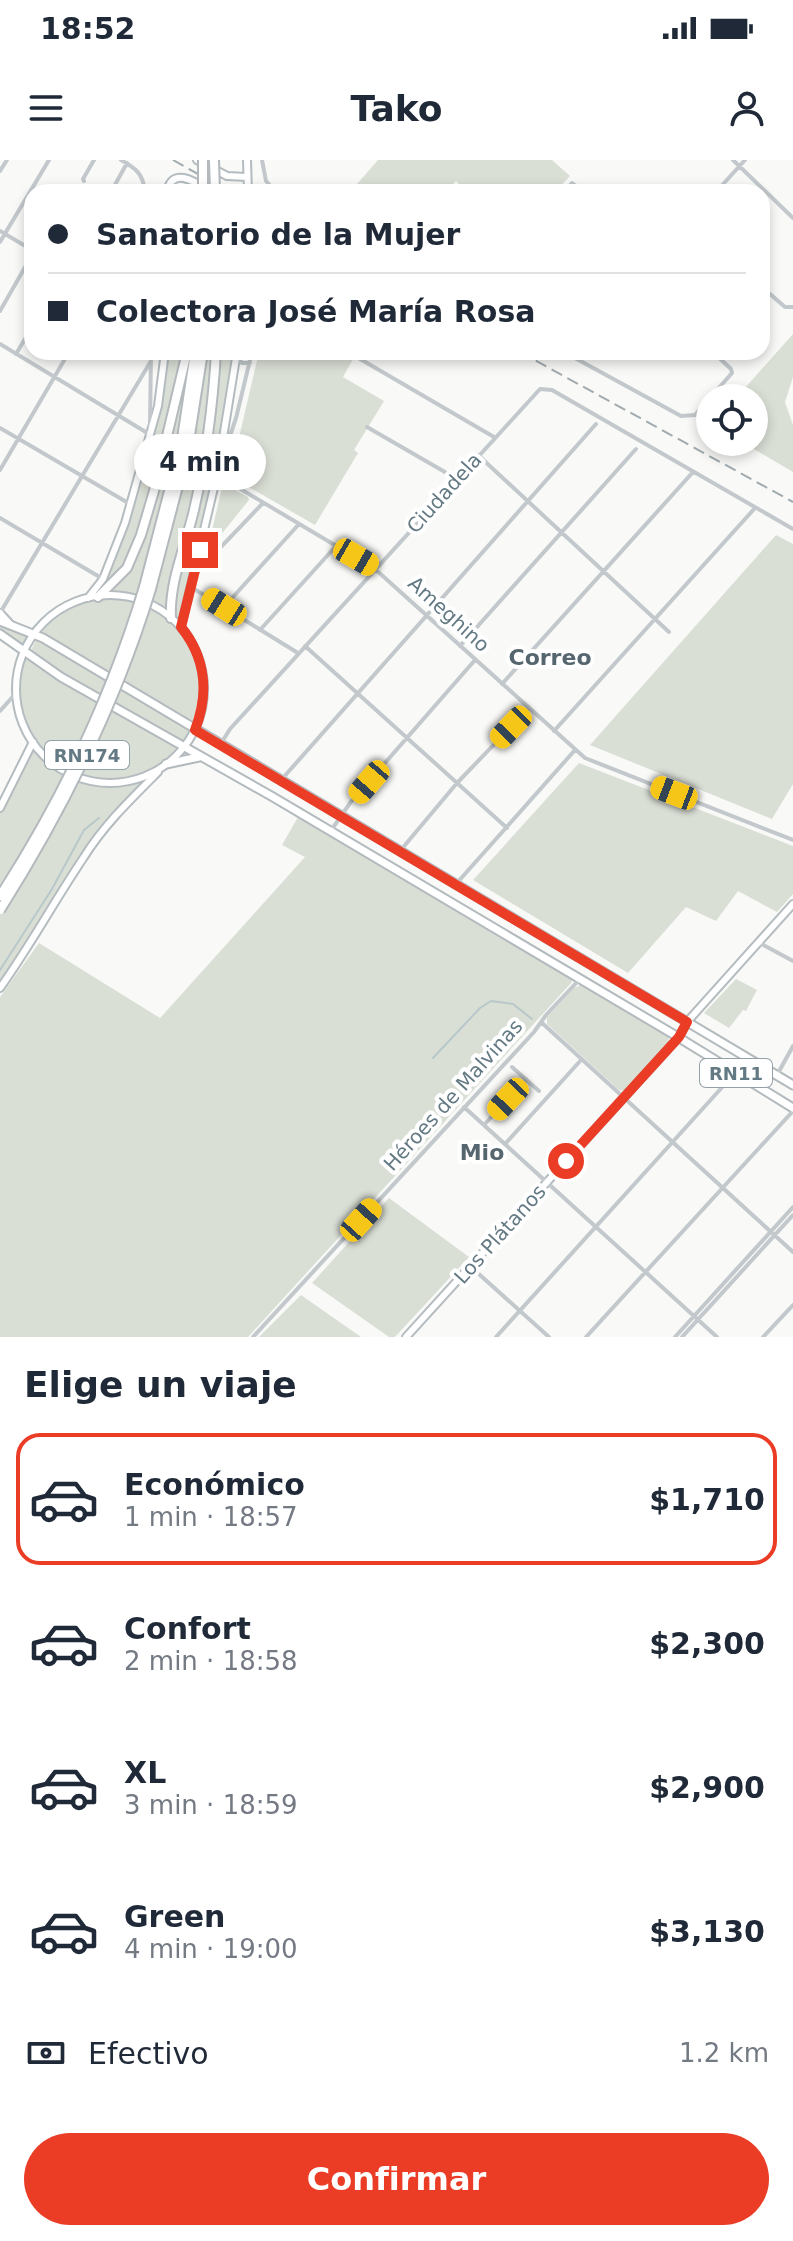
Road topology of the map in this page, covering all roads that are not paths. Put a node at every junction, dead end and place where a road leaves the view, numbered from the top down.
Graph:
1 (7, 160) edge
2 (49, 160) edge
3 (94, 160) edge
4 (121, 160) edge
5 (200, 160) edge
6 (214, 160) edge
7 (247, 160) edge
8 (262, 160) edge
9 (733, 160) edge
10 (745, 160) edge
11 (127, 163) junction
12 (739, 167) junction
13 (0, 171) edge
14 (247, 177) junction
15 (84, 181) dead end
16 (34, 184) edge
17 (115, 184) edge
18 (144, 184) edge
19 (169, 184) edge
20 (196, 184) edge
21 (202, 184) edge
22 (213, 184) edge
23 (247, 184) edge
24 (268, 184) edge
25 (723, 184) edge
26 (757, 184) edge
27 (770, 196) edge
28 (24, 199) edge
29 (793, 218) edge
30 (2, 233) edge
31 (0, 242) edge
32 (24, 248) edge
33 (24, 268) edge
34 (770, 294) edge
35 (793, 307) edge
36 (0, 311) edge
37 (24, 340) edge
38 (0, 344) edge
39 (16, 354) junction
40 (24, 359) edge
41 (26, 360) edge
42 (65, 360) edge
43 (164, 360) edge
44 (185, 360) edge
45 (194, 360) edge
46 (202, 360) edge
47 (215, 360) edge
48 (236, 360) edge
49 (240, 360) edge
50 (251, 360) edge
51 (362, 360) edge
52 (581, 360) edge
53 (721, 360) edge
54 (151, 361) joint
55 (250, 363) junction
56 (55, 377) junction
57 (722, 384) edge
58 (696, 414) edge
59 (119, 415) junction
60 (596, 424) dead end
61 (367, 427) dead end
62 (0, 428) edge
63 (150, 432) junction
64 (494, 437) junction
65 (19, 439) junction
66 (636, 449) dead end
67 (478, 455) junction
68 (0, 470) edge
69 (694, 471) junction
70 (217, 475) junction
71 (82, 476) junction
72 (457, 479) junction
73 (528, 501) junction
74 (263, 503) junction
75 (130, 504) junction
76 (755, 508) junction
77 (0, 518) edge
78 (299, 524) junction
79 (793, 529) edge
80 (562, 532) junction
81 (42, 543) junction
82 (336, 546) junction
83 (375, 569) junction
84 (604, 571) junction
85 (194, 575) junction
86 (103, 579) junction
87 (191, 587) junction
88 (148, 588) junction
89 (98, 597) junction
90 (88, 598) junction
91 (224, 607) junction
92 (0, 613) edge
93 (427, 616) junction
94 (171, 618) junction
95 (655, 619) junction
96 (0, 621) edge
97 (11, 625) junction
98 (181, 627) junction
99 (260, 630) junction
100 (669, 632) dead end
101 (35, 634) junction
102 (1, 635) edge
103 (305, 646) junction
104 (460, 646) junction
105 (24, 653) junction
106 (298, 653) junction
107 (475, 660) junction
108 (502, 684) junction
109 (17, 692) junction
110 (358, 694) junction
111 (529, 708) junction
112 (0, 711) edge
113 (195, 730) junction
114 (554, 731) junction
115 (407, 738) junction
116 (33, 742) junction
117 (219, 745) junction
118 (184, 747) junction
119 (575, 750) junction
120 (200, 757) junction
121 (165, 765) junction
122 (281, 780) junction
123 (457, 783) junction
124 (0, 808) edge
125 (340, 817) junction
126 (507, 828) junction
127 (330, 832) junction
128 (793, 840) edge
129 (400, 851) junction
130 (456, 884) junction
131 (0, 896) edge
132 (793, 904) edge
133 (0, 910) edge
134 (758, 942) junction
135 (793, 961) edge
136 (579, 980) junction
137 (0, 988) edge
138 (540, 1022) junction
139 (687, 1022) junction
140 (679, 1037) junction
141 (793, 1046) edge
142 (582, 1059) junction
143 (512, 1067) dead end
144 (735, 1073) junction
145 (777, 1075) junction
146 (526, 1079) junction
147 (793, 1085) edge
148 (539, 1091) dead end
149 (624, 1098) junction
150 (464, 1107) junction
151 (793, 1109) edge
152 (484, 1125) junction
153 (673, 1142) junction
154 (505, 1144) junction
155 (547, 1182) junction
156 (722, 1188) junction
157 (793, 1207) edge
158 (793, 1215) edge
159 (596, 1227) junction
160 (772, 1234) junction
161 (793, 1252) edge
162 (470, 1266) junction
163 (646, 1272) junction
164 (793, 1305) edge
165 (520, 1311) junction
166 (696, 1318) junction
167 (253, 1337) edge
168 (406, 1337) edge
169 (496, 1337) edge
170 (549, 1337) edge
171 (586, 1337) edge
172 (675, 1337) edge
173 (682, 1337) edge
174 (717, 1337) edge
175 (763, 1337) edge

1 - 13 street
2 - 16 street
3 - 15 street
4 - 11 street
5 - 14 main road
5 - 21 highway, bridge
6 - 22 highway, bridge
7 - 14 main road
8 - 24 street
9 - 12 street
10 - 12 street
11 - 17 street
11 - 18 street
12 - 25 street
12 - 26 street
14 - 23 main road
19 - 20 main road
27 - 29 street
28 - 30 street
30 - 31 street
30 - 32 street
33 - 36 street
34 - 35 street
37 - 39 street
38 - 39 street
39 - 40 street
41 - 56 street
42 - 56 street
43 - 63 main road
44 - 89 highway
45 - 88 highway
46 - 88 highway
47 - 94 highway
48 - 70 main road
49 - 55 street
50 - 55 street
51 - 64 street
52 - 58 street
53 - 57 street
54 - 59 street
54 - 63 street
55 - 70 street
56 - 59 street
56 - 65 street
59 - 63 street
59 - 71 street
60 - 73 street
61 - 72 street
62 - 65 street
63 - 75 main road
64 - 67 street, Ciudadela
64 - 69 street, Ciudadela
65 - 68 street
65 - 71 street
66 - 80 street
67 - 72 street, Ciudadela
67 - 73 street
69 - 76 street
69 - 84 street
70 - 74 street, Ameghino
70 - 85 main road
71 - 75 street
71 - 81 street
72 - 83 street, Ciudadela
73 - 80 street
73 - 93 street
74 - 78 street, Ameghino
74 - 85 street
75 - 86 main road
76 - 79 street
76 - 95 street
77 - 81 street
78 - 82 street, Ameghino
78 - 91 street
80 - 84 street
80 - 104 street
81 - 86 street
81 - 92 street
82 - 83 street, Ameghino
82 - 99 street
83 - 93 street, Ameghino
83 - 103 street, Ciudadela
84 - 95 street
84 - 108 street
85 - 87 main road
86 - 90 main road
87 - 91 street
87 - 98 main road
88 - 131 highway, RN174, bridge
88 - 133 highway, RN174, bridge
89 - 90 main road
89 - 94 main road
90 - 101 main road
91 - 99 street
92 - 97 main road
93 - 104 street, Ameghino
93 - 110 street
94 - 98 main road
95 - 100 street
95 - 114 street
96 - 97 main road
97 - 101 main road
98 - 113 main road
99 - 106 street
101 - 105 main road
101 - 113 main road, RN11
102 - 105 main road
103 - 106 street, Ciudadela
103 - 110 street
104 - 107 street, Ameghino
105 - 109 main road
105 - 118 main road, RN11
106 - 117 street, Ciudadela
107 - 108 street, Ameghino
107 - 115 street
108 - 111 street, Ameghino
109 - 112 street
109 - 116 main road
110 - 115 street
110 - 122 street
111 - 114 street, Ameghino
111 - 123 street
113 - 117 main road, RN11
113 - 118 main road
114 - 119 street, Ameghino
115 - 123 street
115 - 125 street
116 - 121 main road
116 - 124 main road
117 - 122 main road, RN11
118 - 120 main road, RN11
118 - 121 main road
119 - 126 street
119 - 128 street, Ameghino
120 - 121 main road
120 - 127 main road, RN11
121 - 137 main road
122 - 125 main road, RN11
123 - 126 street
123 - 129 street
125 - 127 street
125 - 129 main road, RN11
126 - 130 street
127 - 136 main road, RN11
129 - 130 main road, RN11
130 - 139 main road, RN11
132 - 134 main road, Los Plátanos
134 - 135 street
134 - 139 main road, Los Plátanos
136 - 138 street, Héroes de Malvinas
136 - 140 main road, RN11
138 - 142 street
138 - 150 street, Héroes de Malvinas
139 - 140 main road, Los Plátanos
139 - 145 main road, RN11
140 - 144 main road, RN11
140 - 149 main road, Los Plátanos
141 - 145 street
142 - 149 street
142 - 154 street
143 - 146 street
144 - 151 main road, RN11
144 - 153 street
145 - 147 main road, RN11
146 - 148 street
146 - 152 street
149 - 153 street
149 - 155 main road, Los Plátanos
150 - 152 street
150 - 167 street, Héroes de Malvinas
151 - 156 street
152 - 154 street
153 - 156 street
153 - 159 street
154 - 155 street
155 - 159 street
155 - 162 main road, Los Plátanos
156 - 160 street
156 - 163 street
157 - 160 street
158 - 160 street
159 - 163 street
159 - 165 street
160 - 161 street
160 - 166 street
162 - 165 street
162 - 168 main road, Los Plátanos
163 - 166 street
163 - 171 street
164 - 175 street
165 - 169 street
165 - 170 street
166 - 172 street
166 - 173 street
166 - 174 street

